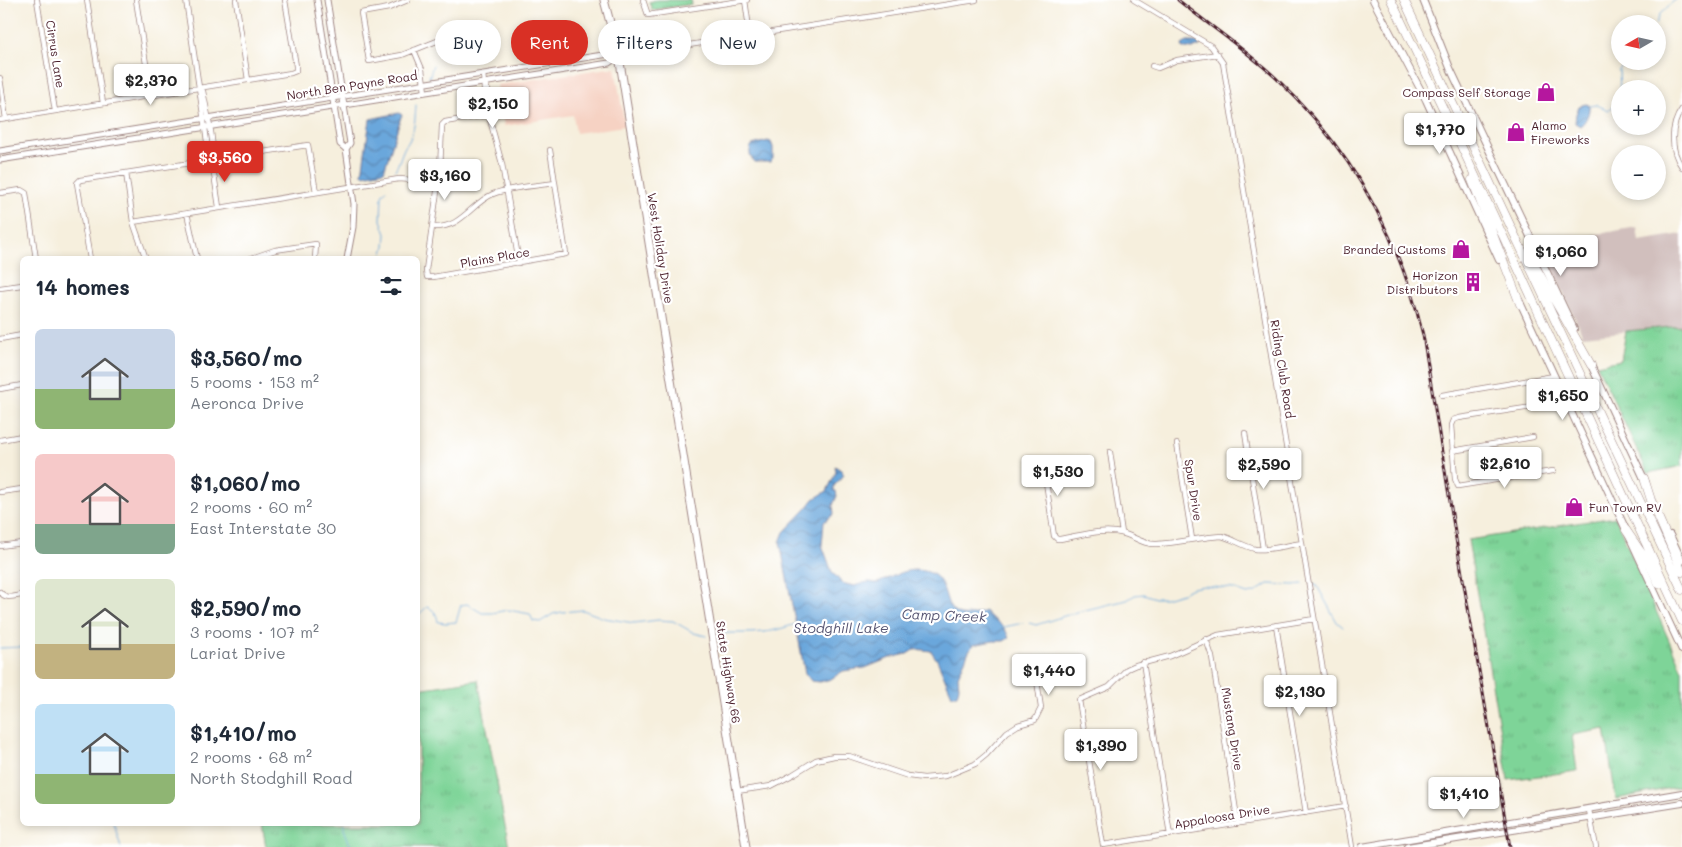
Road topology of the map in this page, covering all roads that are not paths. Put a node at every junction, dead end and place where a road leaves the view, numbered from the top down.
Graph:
1 (37, 0) edge
2 (87, 0) edge
3 (136, 0) edge
4 (186, 0) edge
5 (236, 0) edge
6 (285, 0) edge
7 (317, 0) edge
8 (326, 0) edge
9 (408, 0) edge
10 (604, 0) edge
11 (643, 0) edge
12 (746, 0) edge
13 (976, 0) edge
14 (1134, 0) edge
15 (1374, 0) edge
16 (1391, 0) edge
17 (1404, 0) edge
18 (1423, 0) edge
19 (696, 1) dead end
20 (696, 8) junction
21 (609, 20) edge
22 (748, 20) edge
23 (775, 31) edge
24 (435, 42) edge
25 (414, 50) junction
26 (1218, 54) junction
27 (538, 65) edge
28 (569, 65) edge
29 (598, 65) edge
30 (620, 65) edge
31 (1152, 66) dead end
32 (570, 69) junction
33 (483, 74) junction
34 (0, 78) edge
35 (248, 80) junction
36 (484, 82) junction
37 (424, 84) junction
38 (200, 88) junction
39 (425, 92) junction
40 (151, 96) junction
41 (342, 96) junction
42 (332, 98) junction
43 (103, 103) junction
44 (343, 104) junction
45 (333, 106) junction
46 (1682, 110) edge
47 (55, 111) junction
48 (490, 116) junction
49 (6, 119) junction
50 (205, 119) junction
51 (0, 120) edge
52 (206, 127) junction
53 (346, 149) junction
54 (550, 150) dead end
55 (0, 151) edge
56 (1464, 152) junction
57 (0, 160) edge
58 (212, 161) junction
59 (1682, 167) edge
60 (126, 173) junction
61 (438, 182) junction
62 (555, 183) junction
63 (352, 186) junction
64 (506, 191) junction
65 (316, 192) junction
66 (0, 193) edge
67 (1495, 194) junction
68 (219, 208) junction
69 (187, 213) junction
70 (133, 222) junction
71 (432, 227) junction
72 (36, 256) edge
73 (89, 256) edge
74 (145, 256) edge
75 (196, 256) edge
76 (260, 256) edge
77 (315, 256) edge
78 (348, 256) edge
79 (519, 263) junction
80 (20, 285) edge
81 (0, 288) edge
82 (1520, 304) junction
83 (20, 335) edge
84 (0, 339) edge
85 (1591, 365) junction
86 (1554, 376) junction
87 (20, 386) edge
88 (0, 389) edge
89 (1442, 395) dead end
90 (1566, 402) junction
91 (1246, 433) dead end
92 (20, 436) edge
93 (1533, 437) dead end
94 (0, 440) edge
95 (1177, 444) dead end
96 (1452, 451) junction
97 (1110, 452) dead end
98 (1043, 462) dead end
99 (1553, 471) dead end
100 (1644, 478) junction
101 (20, 489) edge
102 (0, 492) edge
103 (690, 501) joint
104 (1626, 530) junction
105 (1122, 533) junction
106 (1192, 539) junction
107 (20, 542) edge
108 (1302, 543) junction
109 (0, 546) edge
110 (1263, 549) junction
111 (1682, 561) edge
112 (1682, 572) edge
113 (1682, 590) edge
114 (0, 592) edge
115 (20, 595) edge
116 (1314, 619) junction
117 (1682, 621) edge
118 (1276, 625) junction
119 (1682, 629) edge
120 (1206, 639) junction
121 (1682, 650) edge
122 (1142, 662) junction
123 (1035, 667) dead end
124 (737, 791) junction
125 (1682, 793) edge
126 (1682, 803) edge
127 (1346, 806) junction
128 (1589, 810) junction
129 (1306, 813) junction
130 (1591, 817) junction
131 (1238, 824) junction
132 (1433, 834) junction
133 (1170, 835) junction
134 (1434, 845) edge
135 (746, 847) edge
136 (1352, 847) edge
137 (1362, 847) edge
138 (1408, 847) edge
139 (1596, 847) edge

1 - 47 street, Cirrus Lane
2 - 43 street
3 - 40 street
4 - 38 street
5 - 35 street
6 - 35 street
7 - 42 street
8 - 41 street
9 - 25 street
10 - 21 main road, West Holiday Drive
11 - 20 street
12 - 20 street
12 - 22 street
13 - 23 street
14 - 26 street
15 - 82 main road
16 - 56 highway
17 - 67 highway
18 - 85 main road
19 - 20 street
24 - 25 street
25 - 37 street
26 - 31 street
26 - 108 street, Riding Club Road
27 - 33 street, North Ben Payne Road
28 - 32 street
29 - 32 street, North Ben Payne Road
30 - 103 main road, West Holiday Drive
32 - 36 street, North Ben Payne Road
33 - 36 street
33 - 37 street, North Ben Payne Road
34 - 49 street
35 - 38 street
36 - 39 street, North Ben Payne Road
36 - 48 street
37 - 39 street
37 - 41 street, North Ben Payne Road
38 - 40 street
38 - 50 street
39 - 44 street, North Ben Payne Road
40 - 43 street
41 - 42 street, North Ben Payne Road
41 - 44 street
42 - 45 street
42 - 50 street, North Ben Payne Road
43 - 47 street
44 - 45 street, North Ben Payne Road
44 - 53 street
45 - 52 street, North Ben Payne Road
45 - 53 street
46 - 59 street
47 - 49 street
48 - 61 street
48 - 64 street
49 - 51 street
50 - 52 street
50 - 55 street, North Ben Payne Road
52 - 57 street, North Ben Payne Road
52 - 58 street
53 - 63 street
54 - 62 street
56 - 82 highway
56 - 117 highway
58 - 60 street
58 - 65 street
58 - 68 street
60 - 70 street
60 - 73 street
61 - 63 street
61 - 71 street
62 - 64 street
62 - 79 street, Plains Place
63 - 65 street
63 - 78 street
64 - 71 street
64 - 79 street
65 - 68 street
66 - 72 street
67 - 85 highway
67 - 113 highway
68 - 69 street
69 - 70 street
69 - 75 street
70 - 74 street
71 - 79 street, Plains Place
76 - 77 street
80 - 81 street
82 - 86 main road
83 - 84 street
85 - 100 main road
86 - 89 street
86 - 90 main road
87 - 88 street
90 - 96 street
90 - 104 main road
91 - 110 street
92 - 94 street
93 - 96 street
95 - 106 street, Spur Drive
96 - 99 street
97 - 105 street
98 - 105 street
100 - 111 main road
100 - 112 highway
101 - 102 street
103 - 124 main road, State Highway 66
104 - 119 highway
104 - 121 main road
105 - 106 street
106 - 110 street
107 - 109 street
108 - 110 street
108 - 116 street, Riding Club Road
114 - 115 street
116 - 118 street
116 - 127 street, Riding Club Road
118 - 120 street
118 - 129 street
120 - 122 street
120 - 131 street, Mustang Drive
122 - 133 street
122 - 133 street, Appaloosa Drive
123 - 124 street
124 - 135 main road, State Highway 66
125 - 128 main road
126 - 130 main road
127 - 129 street, Appaloosa Drive
127 - 136 street, Riding Club Road
128 - 130 street
128 - 132 main road
129 - 131 street, Appaloosa Drive
130 - 134 main road
130 - 139 street
131 - 133 street, Appaloosa Drive
132 - 134 street
132 - 137 main road
134 - 138 main road

